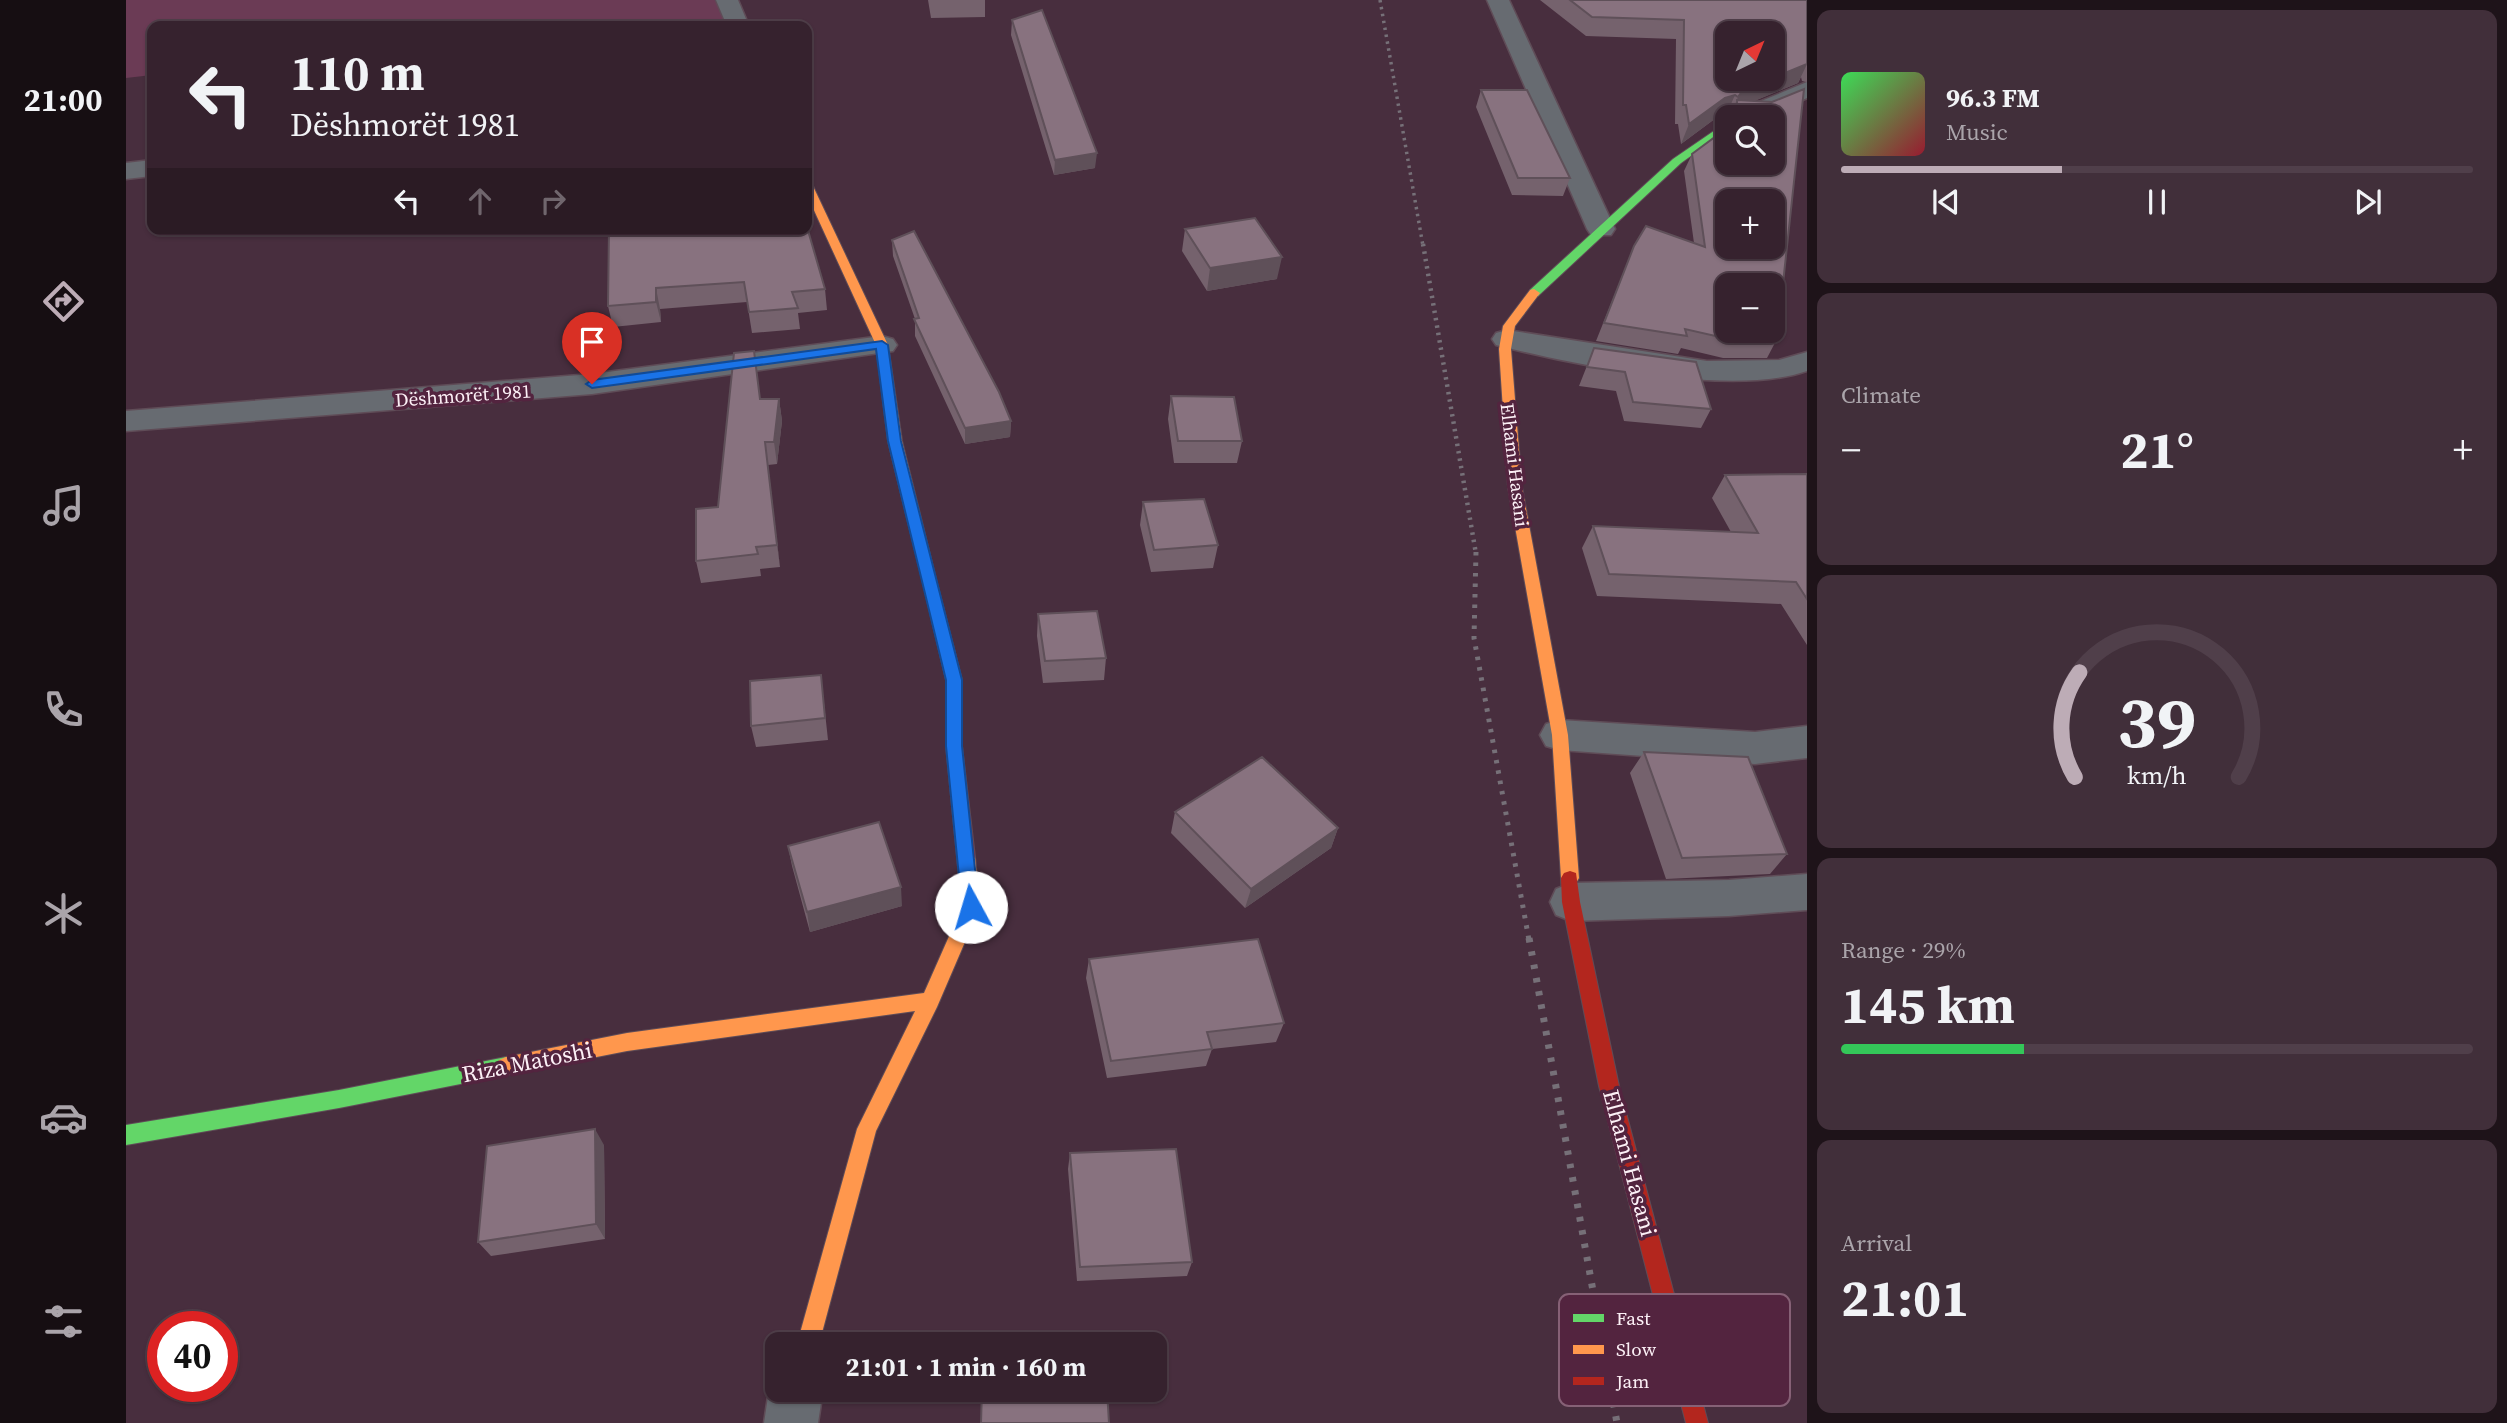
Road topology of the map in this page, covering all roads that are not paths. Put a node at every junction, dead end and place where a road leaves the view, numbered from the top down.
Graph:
1 (727, 0) edge
2 (1498, 0) edge
3 (736, 21) edge
4 (1807, 89) edge
5 (1771, 105) edge
6 (1715, 133) edge
7 (147, 169) edge
8 (126, 171) edge
9 (812, 195) edge
10 (1601, 229) junction
11 (1507, 339) junction
12 (882, 345) junction
13 (1807, 361) edge
14 (126, 421) edge
15 (1560, 735) junction
16 (1807, 742) edge
17 (1807, 892) edge
18 (1571, 902) junction
19 (930, 1001) junction
20 (126, 1135) edge
21 (1663, 1294) edge
22 (810, 1332) edge
23 (794, 1402) edge
24 (1693, 1406) edge
25 (791, 1423) edge
26 (1697, 1423) edge

1 - 3 street
2 - 10 street
4 - 5 street
6 - 10 street, Elhami Hasani
7 - 8 street
9 - 12 street
10 - 11 street, Elhami Hasani
11 - 13 street
11 - 15 street, Elhami Hasani
12 - 14 street, Dëshmorët 1981
12 - 19 street
15 - 16 street
15 - 18 street, Elhami Hasani
17 - 18 street
18 - 21 street, Elhami Hasani
19 - 20 street, Riza Matoshi
19 - 22 street
23 - 25 street
24 - 26 street, Elhami Hasani

